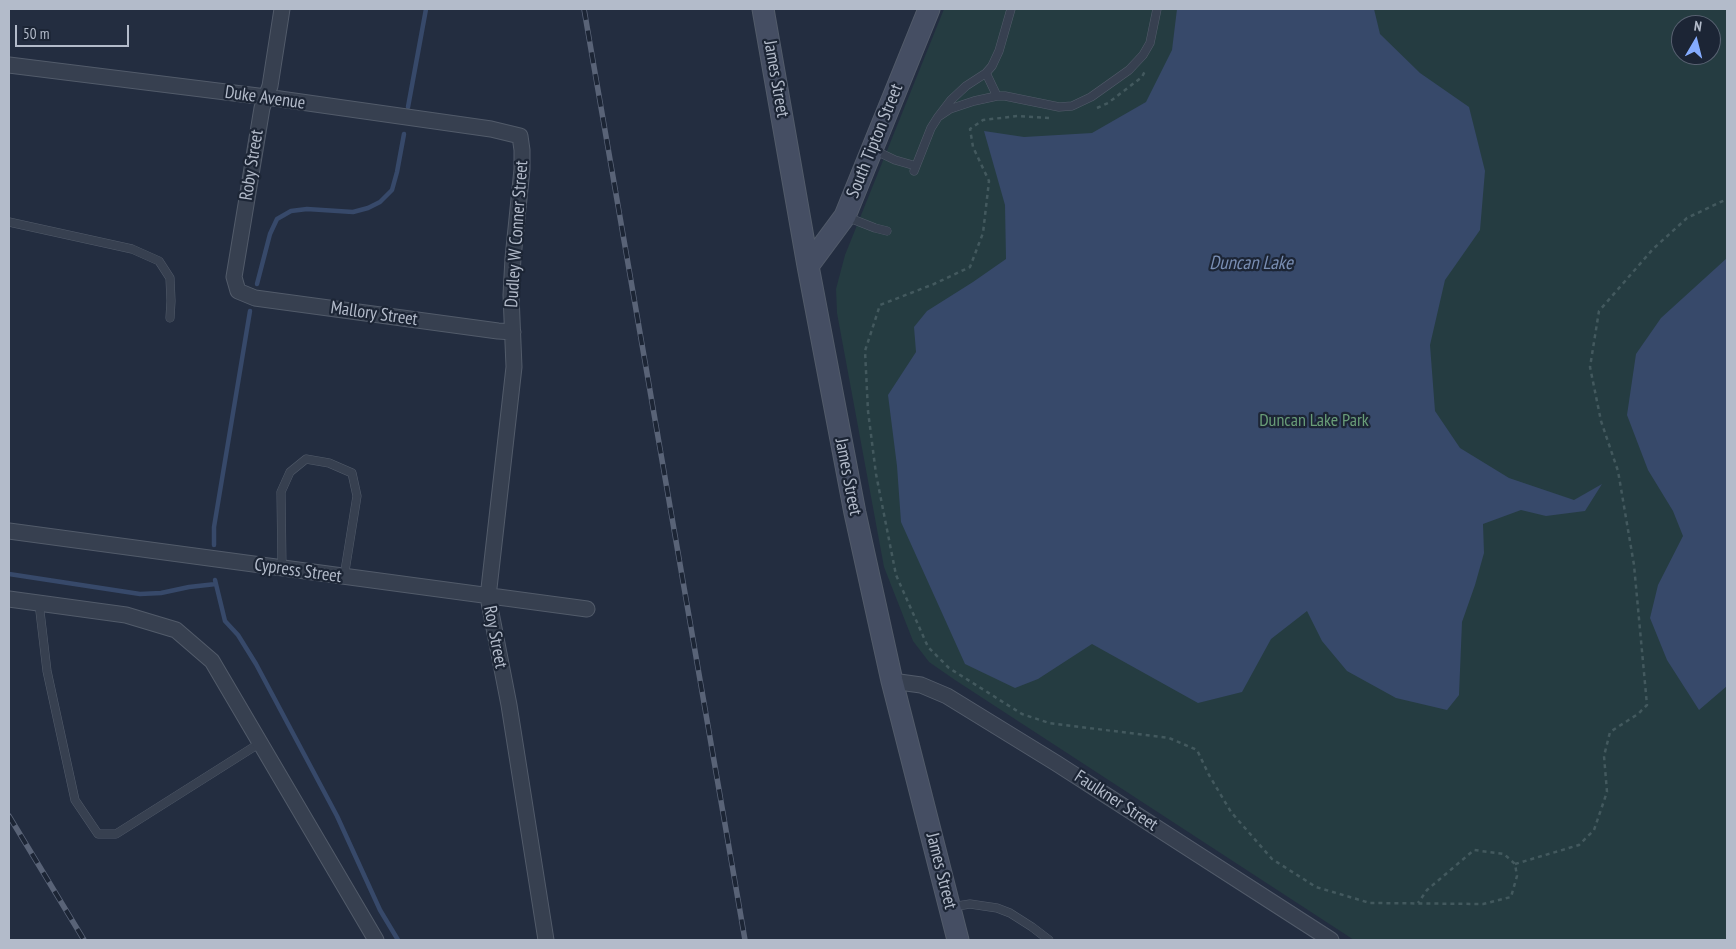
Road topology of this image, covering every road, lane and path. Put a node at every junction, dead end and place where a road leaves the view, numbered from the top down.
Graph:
1 (282, 9) edge
2 (763, 9) edge
3 (929, 9) edge
4 (1011, 9) edge
5 (1157, 9) edge
6 (9, 65) edge
7 (1146, 68) dead end
8 (986, 73) junction
9 (997, 96) junction
10 (266, 98) junction
11 (1093, 109) dead end
12 (938, 117) junction
13 (1053, 118) dead end
14 (520, 136) joint
15 (872, 150) junction
16 (1727, 199) edge
17 (845, 216) junction
18 (9, 222) edge
19 (887, 231) dead end
20 (808, 266) junction
21 (238, 291) joint
22 (170, 318) dead end
23 (513, 332) junction
24 (9, 531) edge
25 (282, 568) junction
26 (344, 577) junction
27 (488, 597) junction
28 (9, 599) edge
29 (39, 603) junction
30 (587, 609) dead end
31 (892, 681) junction
32 (260, 743) junction
33 (1515, 864) junction
34 (1418, 903) junction
35 (950, 907) junction
36 (376, 940) edge
37 (546, 940) edge
38 (958, 940) edge
39 (1049, 940) edge
40 (1331, 940) edge

1 - 10 street, Roby Street
2 - 20 street, James Street
3 - 15 street, South Tipton Street
4 - 8 lane
5 - 9 lane
6 - 10 street, Duke Avenue
7 - 11 path
8 - 9 lane
8 - 12 lane
9 - 12 lane
10 - 14 street, Duke Avenue
10 - 21 street, Roby Street
12 - 15 lane
13 - 34 path
14 - 23 street, Dudley W Conner Street
15 - 17 street, South Tipton Street
16 - 33 path
17 - 19 lane
17 - 20 street, South Tipton Street
18 - 22 lane
20 - 31 street, James Street
21 - 23 street, Mallory Street
23 - 27 street, Roy Street
24 - 25 street, Cypress Street
25 - 26 street, Cypress Street
25 - 26 lane
26 - 27 street, Cypress Street
27 - 30 street, Cypress Street
27 - 37 street, Roy Street
28 - 29 street
29 - 32 street
29 - 32 lane
31 - 35 street, James Street
31 - 40 street, Faulkner Street
32 - 36 street
33 - 34 path
33 - 34 path
35 - 38 street, James Street
35 - 39 lane

